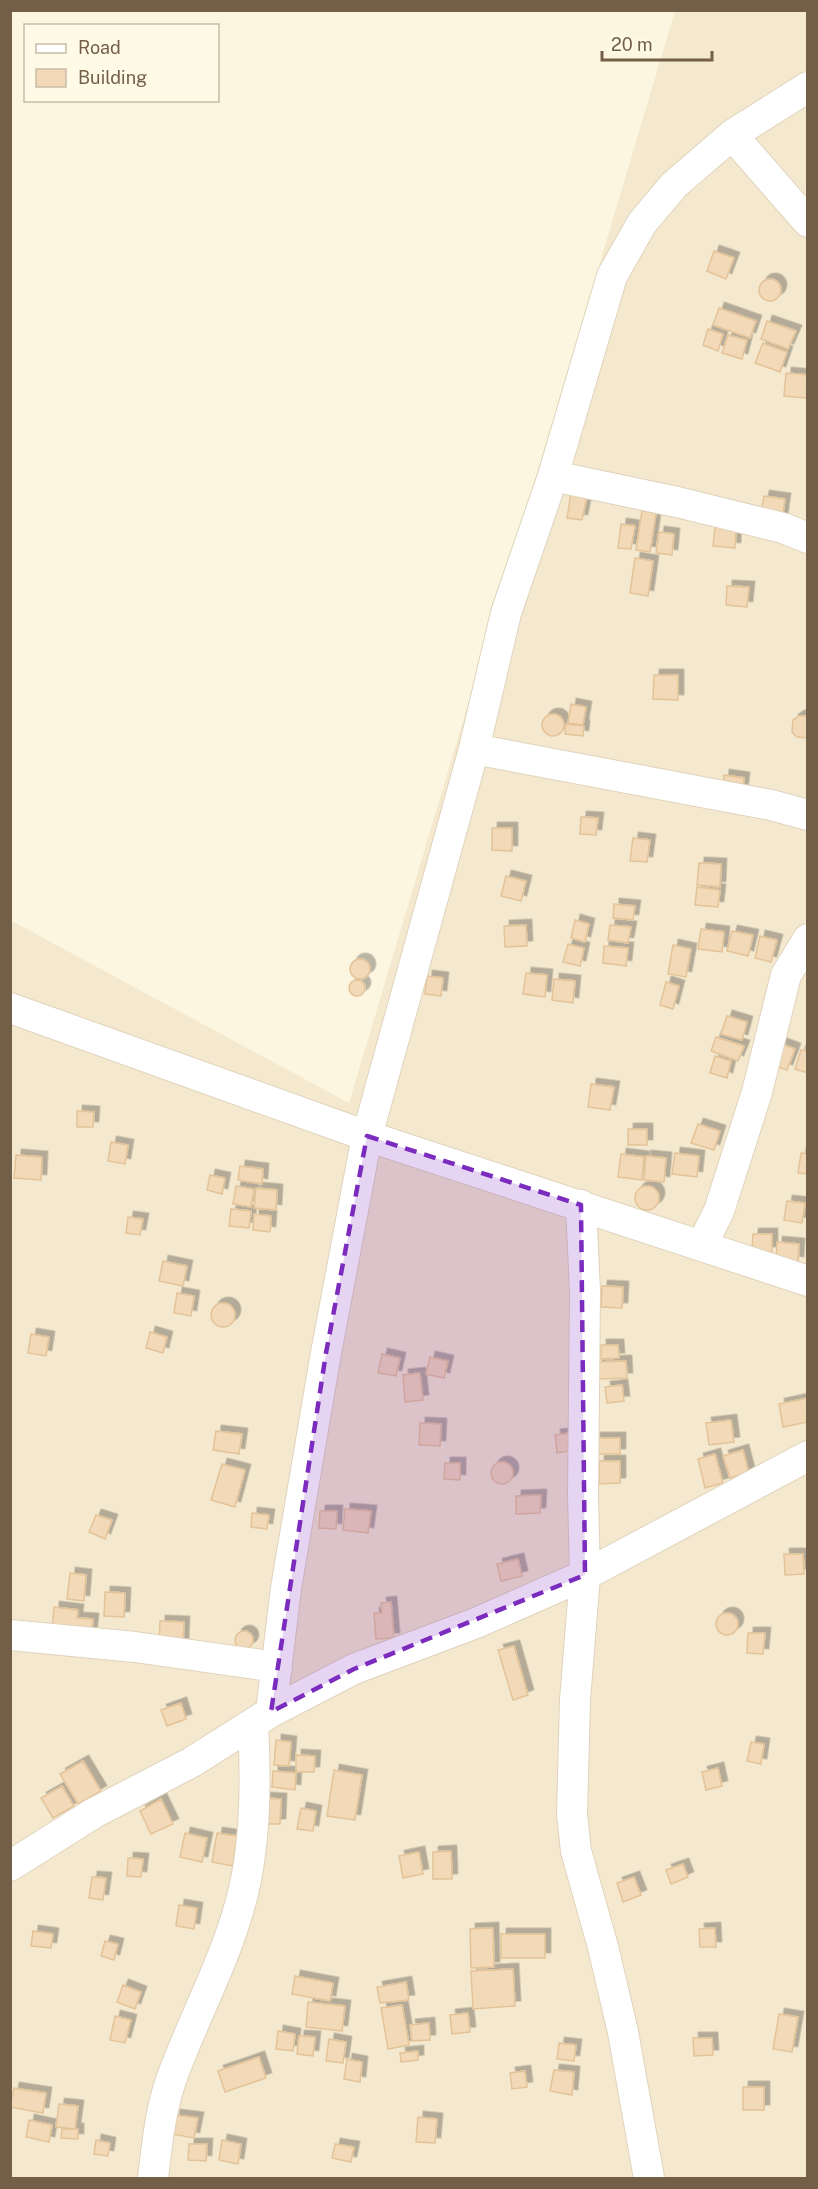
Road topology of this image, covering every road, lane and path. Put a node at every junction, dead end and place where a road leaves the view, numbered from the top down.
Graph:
1 (807, 87) edge
2 (732, 135) junction
3 (807, 222) edge
4 (553, 476) junction
5 (807, 538) edge
6 (474, 749) junction
7 (807, 815) edge
8 (807, 939) edge
9 (10, 1008) edge
10 (367, 1136) junction
11 (581, 1205) junction
12 (702, 1245) junction
13 (807, 1281) edge
14 (807, 1456) edge
15 (585, 1575) junction
16 (10, 1635) edge
17 (277, 1666) junction
18 (262, 1719) junction
19 (10, 1866) edge
20 (153, 2178) edge
21 (649, 2178) edge

1 - 2 street
2 - 3 street
2 - 4 street
4 - 5 street
4 - 6 street
6 - 7 street
6 - 10 street
8 - 12 street
9 - 10 street
10 - 11 street
10 - 17 street
11 - 12 street
11 - 15 street
12 - 13 street
14 - 15 street
15 - 18 street
15 - 21 street
16 - 17 street
17 - 18 street
18 - 19 street
18 - 20 street

